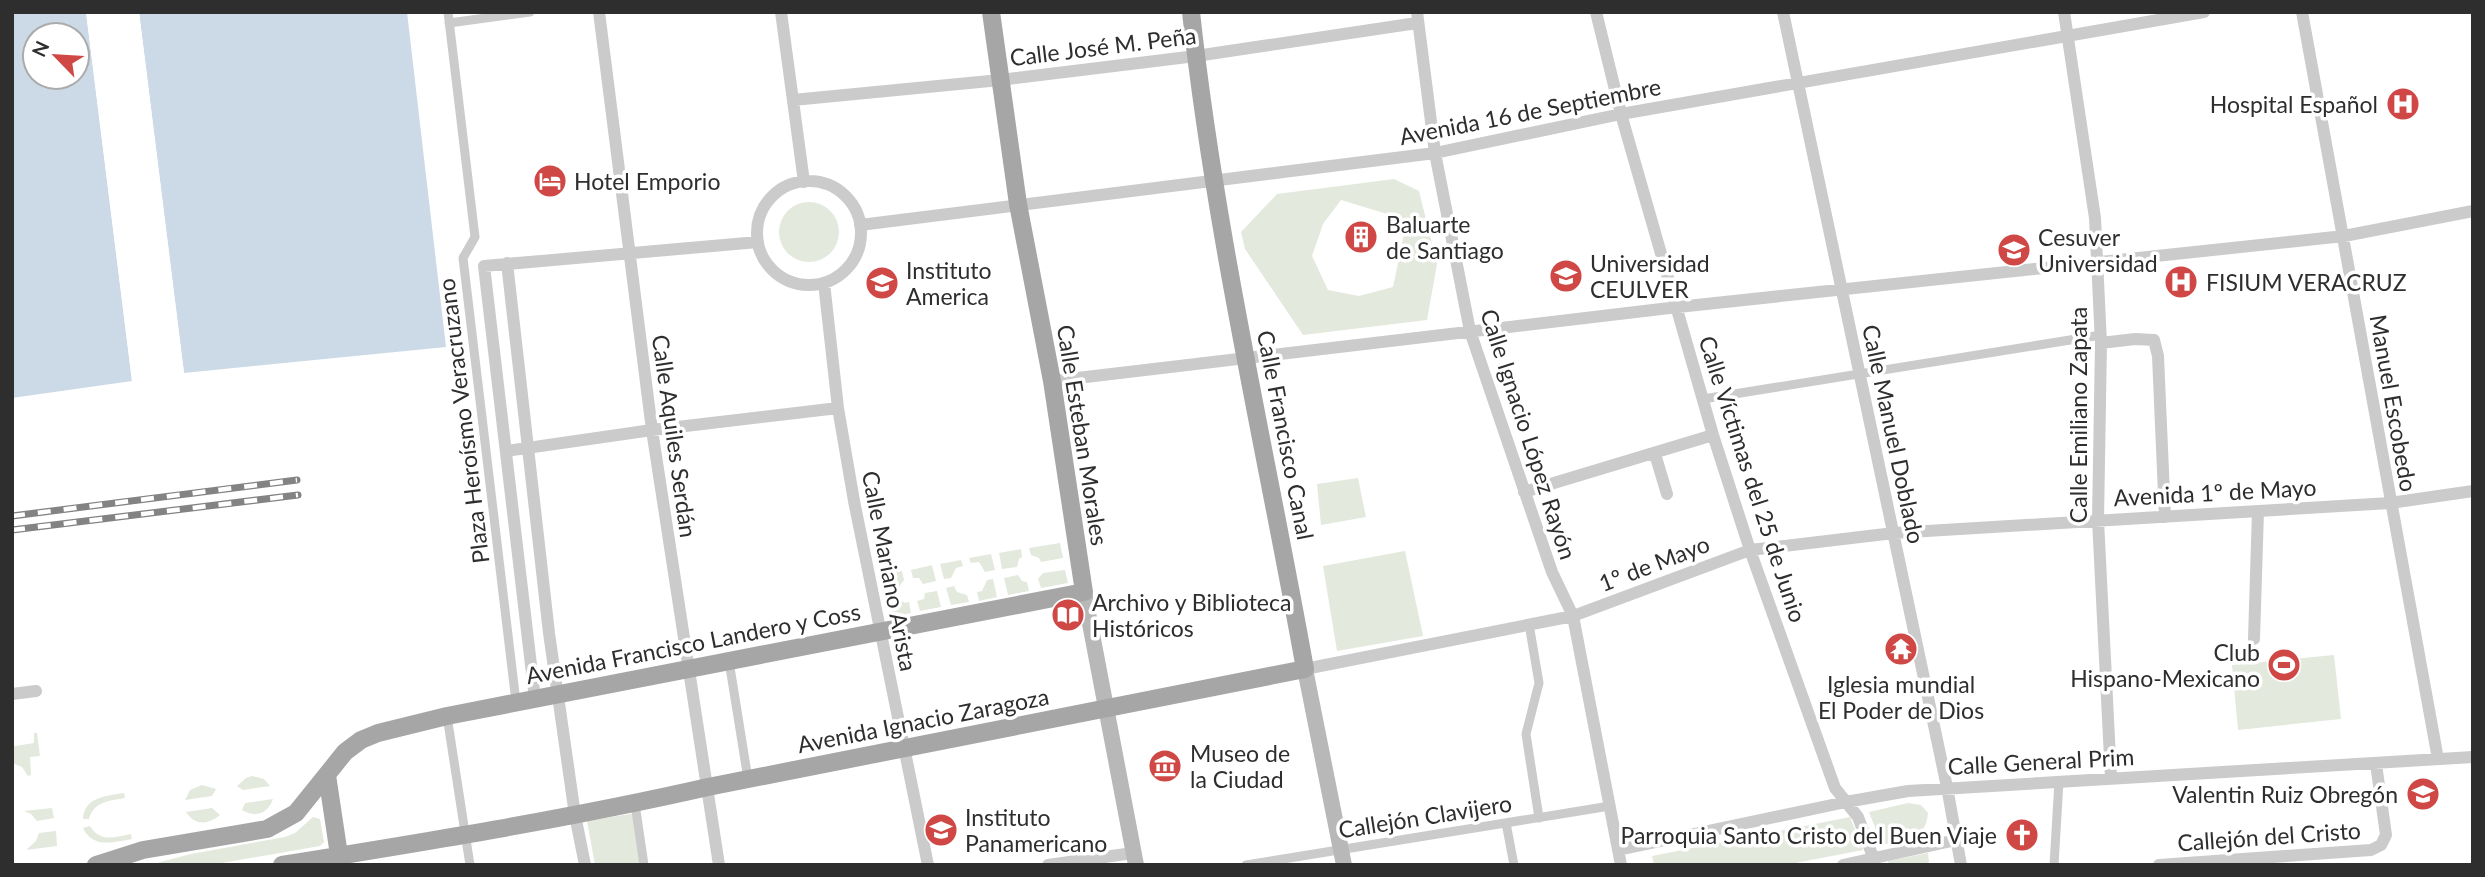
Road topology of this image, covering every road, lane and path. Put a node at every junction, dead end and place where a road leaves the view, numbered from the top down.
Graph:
1 (448, 12) edge
2 (530, 12) edge
3 (599, 12) edge
4 (782, 12) edge
5 (991, 12) edge
6 (1191, 12) edge
7 (1596, 12) edge
8 (1783, 12) edge
9 (2064, 12) edge
10 (2203, 12) edge
11 (2302, 12) edge
12 (1417, 18) edge
13 (449, 23) junction
14 (2069, 35) junction
15 (1196, 56) junction
16 (1000, 80) junction
17 (1799, 83) junction
18 (793, 100) junction
19 (1621, 114) junction
20 (1435, 153) junction
21 (804, 182) junction
22 (1215, 182) junction
23 (1018, 204) junction
24 (2473, 211) edge
25 (860, 225) junction
26 (2344, 236) junction
27 (758, 242) junction
28 (629, 252) junction
29 (507, 263) junction
30 (2097, 263) junction
31 (824, 283) junction
32 (1843, 289) junction
33 (1678, 307) junction
34 (1470, 331) junction
35 (2101, 339) junction
36 (1245, 358) junction
37 (1861, 374) junction
38 (1052, 381) junction
39 (1703, 399) junction
40 (838, 408) junction
41 (652, 430) junction
42 (1713, 435) junction
43 (527, 449) junction
44 (506, 452) junction
45 (1655, 454) junction
46 (2473, 491) edge
47 (1524, 492) junction
48 (1667, 494) dead end
49 (2390, 503) junction
50 (2258, 511) junction
51 (2165, 517) junction
52 (2098, 520) junction
53 (1894, 533) junction
54 (1751, 550) junction
55 (1084, 592) junction
56 (1573, 616) junction
57 (1529, 624) junction
58 (881, 631) junction
59 (549, 632) junction
60 (528, 635) junction
61 (2254, 639) dead end
62 (729, 661) junction
63 (688, 669) junction
64 (1305, 669) junction
65 (36, 691) dead end
66 (12, 694) edge
67 (558, 694) junction
68 (535, 699) junction
69 (516, 702) junction
70 (1107, 709) junction
71 (447, 716) junction
72 (904, 749) junction
73 (2473, 757) edge
74 (2438, 759) junction
75 (2376, 764) junction
76 (327, 775) junction
77 (2111, 778) junction
78 (748, 779) junction
79 (2059, 781) junction
80 (708, 787) junction
81 (1947, 787) junction
82 (1846, 802) junction
83 (635, 804) junction
84 (1611, 806) junction
85 (575, 815) junction
86 (1539, 818) junction
87 (1506, 823) junction
88 (466, 836) junction
89 (1956, 840) junction
90 (1618, 850) junction
91 (1343, 857) edge
92 (345, 858) edge
93 (1135, 859) edge
94 (1875, 861) edge
95 (96, 865) edge
96 (282, 865) edge
97 (470, 865) edge
98 (585, 865) edge
99 (644, 865) edge
100 (719, 865) edge
101 (928, 865) edge
102 (1048, 865) edge
103 (1246, 865) edge
104 (1514, 865) edge
105 (1621, 865) edge
106 (1843, 865) edge
107 (1961, 865) edge
108 (2054, 865) edge
109 (2159, 865) edge

1 - 13 street, Plaza Heroísmo Veracruzano
2 - 13 street
3 - 28 street, Calle Aquiles Serdán
4 - 18 street
5 - 16 main road, Calle Esteban Morales
6 - 15 main road, Calle Francisco Canal
7 - 19 street, Calle Víctimas del 25 de Junio
8 - 17 street, Calle Manuel Doblado
9 - 14 street, Calle Emiliano Zapata
10 - 14 street, Avenida 16 de Septiembre
11 - 26 street, Manuel Escobedo
12 - 15 street, Calle José M. Peña
12 - 20 street, Calle Ignacio López Rayón
13 - 69 street, Plaza Heroísmo Veracruzano
14 - 17 street, Avenida 16 de Septiembre
14 - 30 street, Calle Emiliano Zapata
15 - 16 street, Calle José M. Peña
15 - 22 main road, Calle Francisco Canal
16 - 18 street, Calle José M. Peña
16 - 23 main road, Calle Esteban Morales
17 - 19 street, Avenida 16 de Septiembre
17 - 32 street, Calle Manuel Doblado
18 - 21 street
19 - 20 street, Avenida 16 de Septiembre
19 - 33 street, Calle Víctimas del 25 de Junio
20 - 22 street, Avenida 16 de Septiembre
20 - 34 street, Calle Ignacio López Rayón
21 - 25 street
21 - 27 street
22 - 23 street, Avenida 16 de Septiembre
22 - 36 main road, Calle Francisco Canal
23 - 25 street, Avenida 16 de Septiembre
23 - 38 main road, Calle Esteban Morales
24 - 26 street
25 - 31 street
26 - 30 street
26 - 49 street, Manuel Escobedo
27 - 28 street
27 - 31 street
28 - 29 street
28 - 41 street, Calle Aquiles Serdán
29 - 43 street
29 - 44 street
30 - 32 street
30 - 35 street, Calle Emiliano Zapata
31 - 40 street, Calle Mariano Arista
32 - 33 street
32 - 37 street, Calle Manuel Doblado
33 - 34 street
33 - 39 street, Calle Víctimas del 25 de Junio
34 - 36 street
34 - 47 street, Calle Ignacio López Rayón
35 - 37 street
35 - 51 street
35 - 52 street, Calle Emiliano Zapata
36 - 38 street
36 - 64 main road, Calle Francisco Canal
37 - 39 street
37 - 53 street, Calle Manuel Doblado
38 - 55 main road, Calle Esteban Morales
39 - 42 street, Calle Víctimas del 25 de Junio
40 - 41 street
40 - 58 street, Calle Mariano Arista
41 - 43 street
41 - 63 street, Calle Aquiles Serdán
42 - 45 street
42 - 54 street, Calle Víctimas del 25 de Junio
43 - 44 street
43 - 59 street
44 - 60 street
45 - 47 street
45 - 48 street
46 - 49 street, Avenida 1º de Mayo
47 - 56 street, Calle Ignacio López Rayón
49 - 50 street, Avenida 1º de Mayo
49 - 74 street, Manuel Escobedo
50 - 51 street, Avenida 1º de Mayo
50 - 61 street
51 - 52 street, Avenida 1º de Mayo
52 - 53 street, Avenida 1º de Mayo
52 - 77 street, Calle Emiliano Zapata
53 - 54 street, Avenida 1º de Mayo
53 - 81 street, Calle Manuel Doblado
54 - 56 street, 1º de Mayo
54 - 82 street, Calle Víctimas del 25 de Junio
55 - 58 main road, Avenida Francisco Landero y Coss
55 - 70 main road, Calle Esteban Morales
56 - 57 street, Avenida Ignacio Zaragoza
56 - 84 street, Calle Ignacio López Rayón
57 - 64 street, Avenida Ignacio Zaragoza
57 - 86 street
58 - 62 main road, Avenida Francisco Landero y Coss
58 - 72 street, Calle Mariano Arista
59 - 60 street
59 - 67 street
60 - 68 street
62 - 63 main road, Avenida Francisco Landero y Coss
62 - 78 street
63 - 67 main road, Avenida Francisco Landero y Coss
63 - 80 street, Calle Aquiles Serdán
64 - 70 main road, Avenida Ignacio Zaragoza
64 - 91 main road, Calle Francisco Canal
65 - 66 street
67 - 68 main road, Avenida Francisco Landero y Coss
67 - 85 street
68 - 69 main road, Avenida Francisco Landero y Coss
69 - 71 main road, Avenida Francisco Landero y Coss
70 - 72 main road, Avenida Ignacio Zaragoza
70 - 93 main road, Calle Esteban Morales
71 - 76 main road, Avenida Francisco Landero y Coss
71 - 88 street
72 - 78 main road, Avenida Ignacio Zaragoza
72 - 101 street, Calle Mariano Arista
73 - 74 street, Calle General Prim
74 - 75 street, Calle General Prim
75 - 77 street, Calle General Prim
75 - 109 street, Callejón del Cristo
76 - 92 main road
76 - 95 main road, Avenida Francisco Landero y Coss
77 - 79 street, Calle General Prim
78 - 80 main road, Avenida Ignacio Zaragoza
79 - 81 street, Calle General Prim
79 - 108 street
80 - 83 main road, Avenida Ignacio Zaragoza
80 - 100 street, Calle Aquiles Serdán
81 - 82 street, Calle General Prim
81 - 89 street, Calle Manuel Doblado
82 - 90 street, Calle General Prim
82 - 94 street, Calle Víctimas del 25 de Junio
83 - 85 main road, Avenida Ignacio Zaragoza
83 - 99 street
84 - 86 street, Callejón Clavijero
84 - 90 street, Calle Ignacio López Rayón
85 - 88 main road, Avenida Ignacio Zaragoza
85 - 98 street
86 - 87 street, Callejón Clavijero
87 - 91 street, Callejón Clavijero
87 - 104 street
88 - 92 main road, Avenida Ignacio Zaragoza
88 - 97 street
89 - 94 street
89 - 107 street, Calle Manuel Doblado
90 - 105 street, Calle Ignacio López Rayón
91 - 103 street, Callejón Clavijero
92 - 96 main road, Avenida Ignacio Zaragoza
93 - 102 street
94 - 106 street

